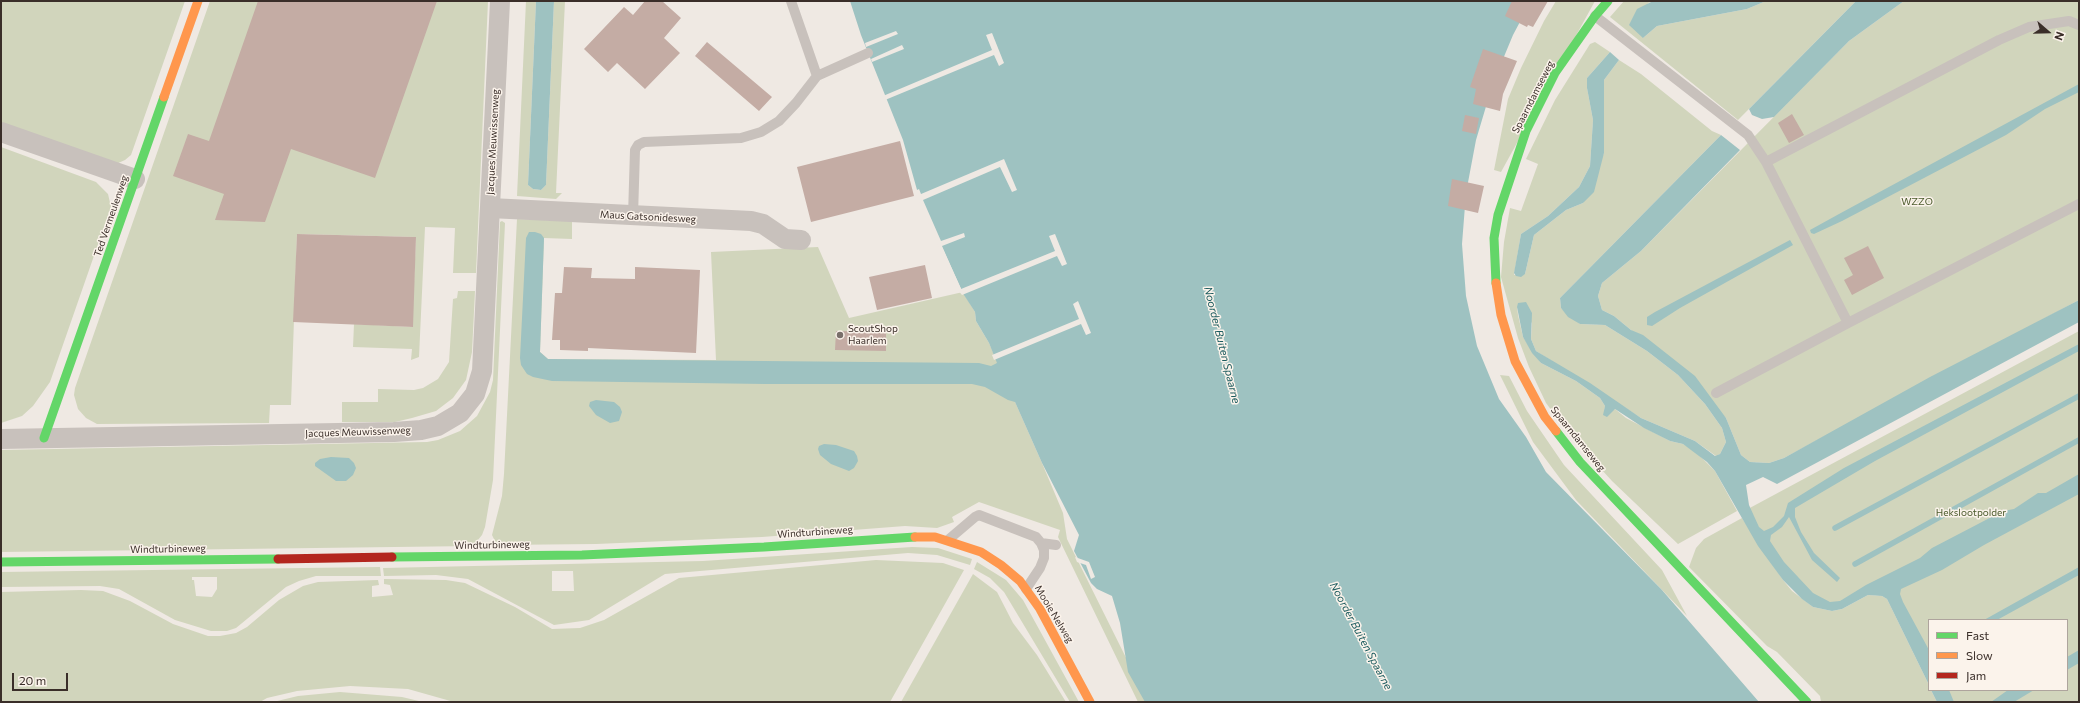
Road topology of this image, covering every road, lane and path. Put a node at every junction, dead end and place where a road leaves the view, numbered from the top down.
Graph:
1 (198, 1) edge
2 (500, 1) edge
3 (791, 1) edge
4 (1608, 1) edge
5 (1595, 16) junction
6 (2079, 25) edge
7 (868, 53) dead end
8 (817, 76) junction
9 (1, 132) edge
10 (1766, 162) junction
11 (135, 179) junction
12 (2079, 204) edge
13 (490, 208) junction
14 (632, 216) junction
15 (801, 240) dead end
16 (1848, 323) junction
17 (1716, 393) dead end
18 (44, 438) junction
19 (1, 439) edge
20 (948, 540) junction
21 (1041, 543) junction
22 (1056, 545) dead end
23 (981, 552) joint
24 (1, 562) edge
25 (1026, 589) junction
26 (1090, 702) edge
27 (1807, 702) edge

1 - 11 street, Ted Vermeulenweg
2 - 13 street, Jacques Meuwissenweg
3 - 8 lane
4 - 5 street, Spaarndamseweg
5 - 10 lane
5 - 27 street, Spaarndamseweg
6 - 10 lane
7 - 8 lane
8 - 14 lane
9 - 11 street
10 - 16 lane
11 - 18 street, Ted Vermeulenweg
12 - 16 lane
13 - 14 street, Maus Gatsonidesweg
13 - 18 street, Jacques Meuwissenweg
14 - 15 street, Maus Gatsonidesweg
16 - 17 lane
18 - 19 street, Jacques Meuwissenweg
20 - 21 lane
20 - 23 street, Windturbineweg
20 - 24 street, Windturbineweg
21 - 22 lane
21 - 25 lane
23 - 25 street, Mooie Nelweg
25 - 26 street, Mooie Nelweg

